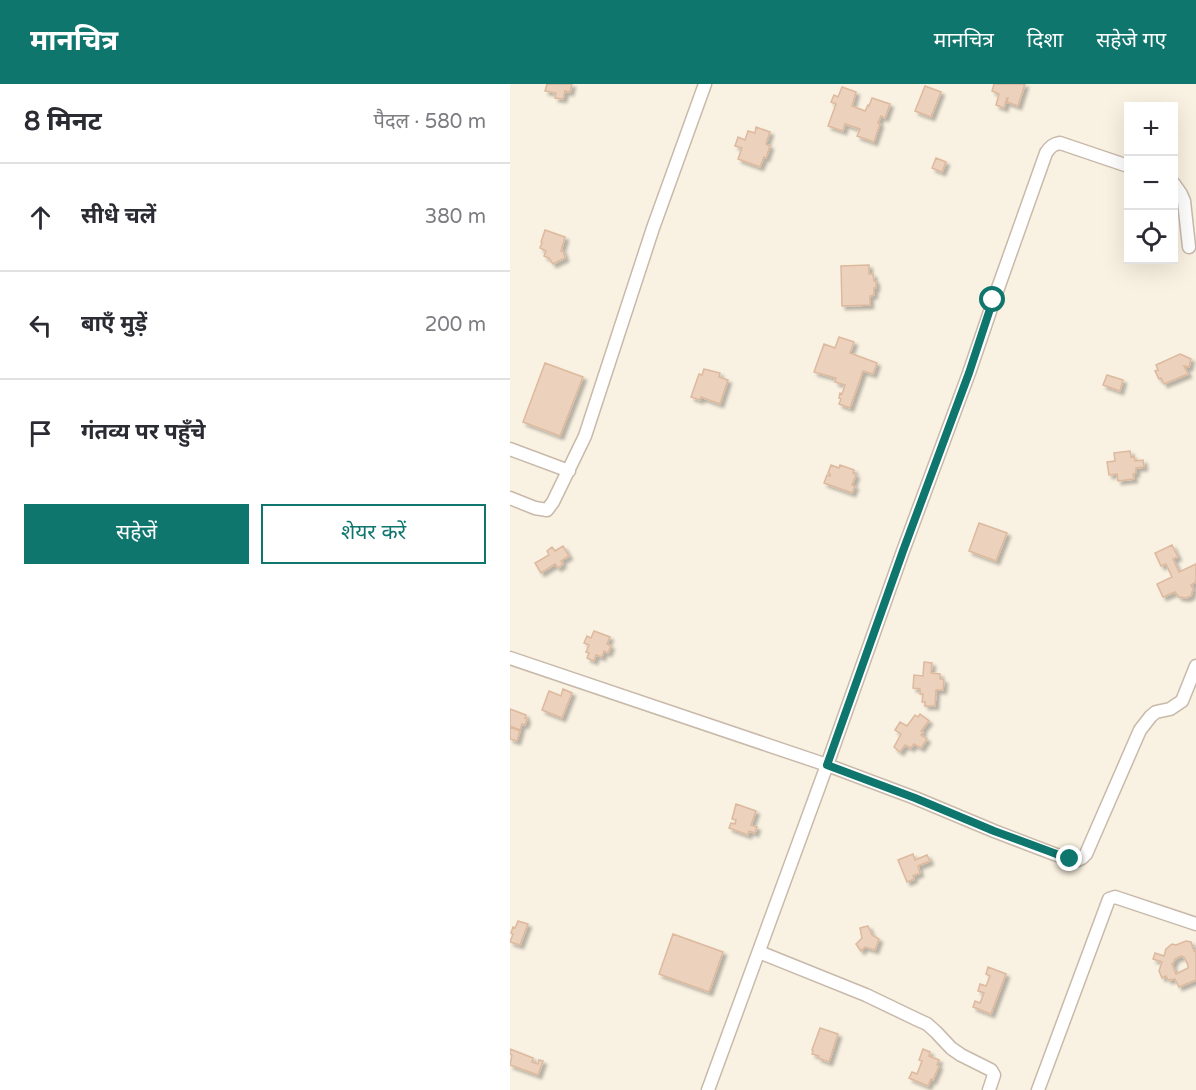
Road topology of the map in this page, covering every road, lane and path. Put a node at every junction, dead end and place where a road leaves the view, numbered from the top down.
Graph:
1 (705, 84) edge
2 (1124, 165) edge
3 (1178, 190) edge
4 (1189, 247) dead end
5 (510, 448) edge
6 (569, 471) junction
7 (510, 498) edge
8 (510, 658) edge
9 (1196, 666) edge
10 (827, 765) junction
11 (1196, 924) edge
12 (759, 952) junction
13 (708, 1090) edge
14 (989, 1090) edge
15 (1038, 1090) edge

1 - 6 street
2 - 10 street
3 - 4 street
5 - 6 street
6 - 7 street
8 - 10 street
9 - 10 street
10 - 12 street
11 - 15 street
12 - 13 street
12 - 14 street

